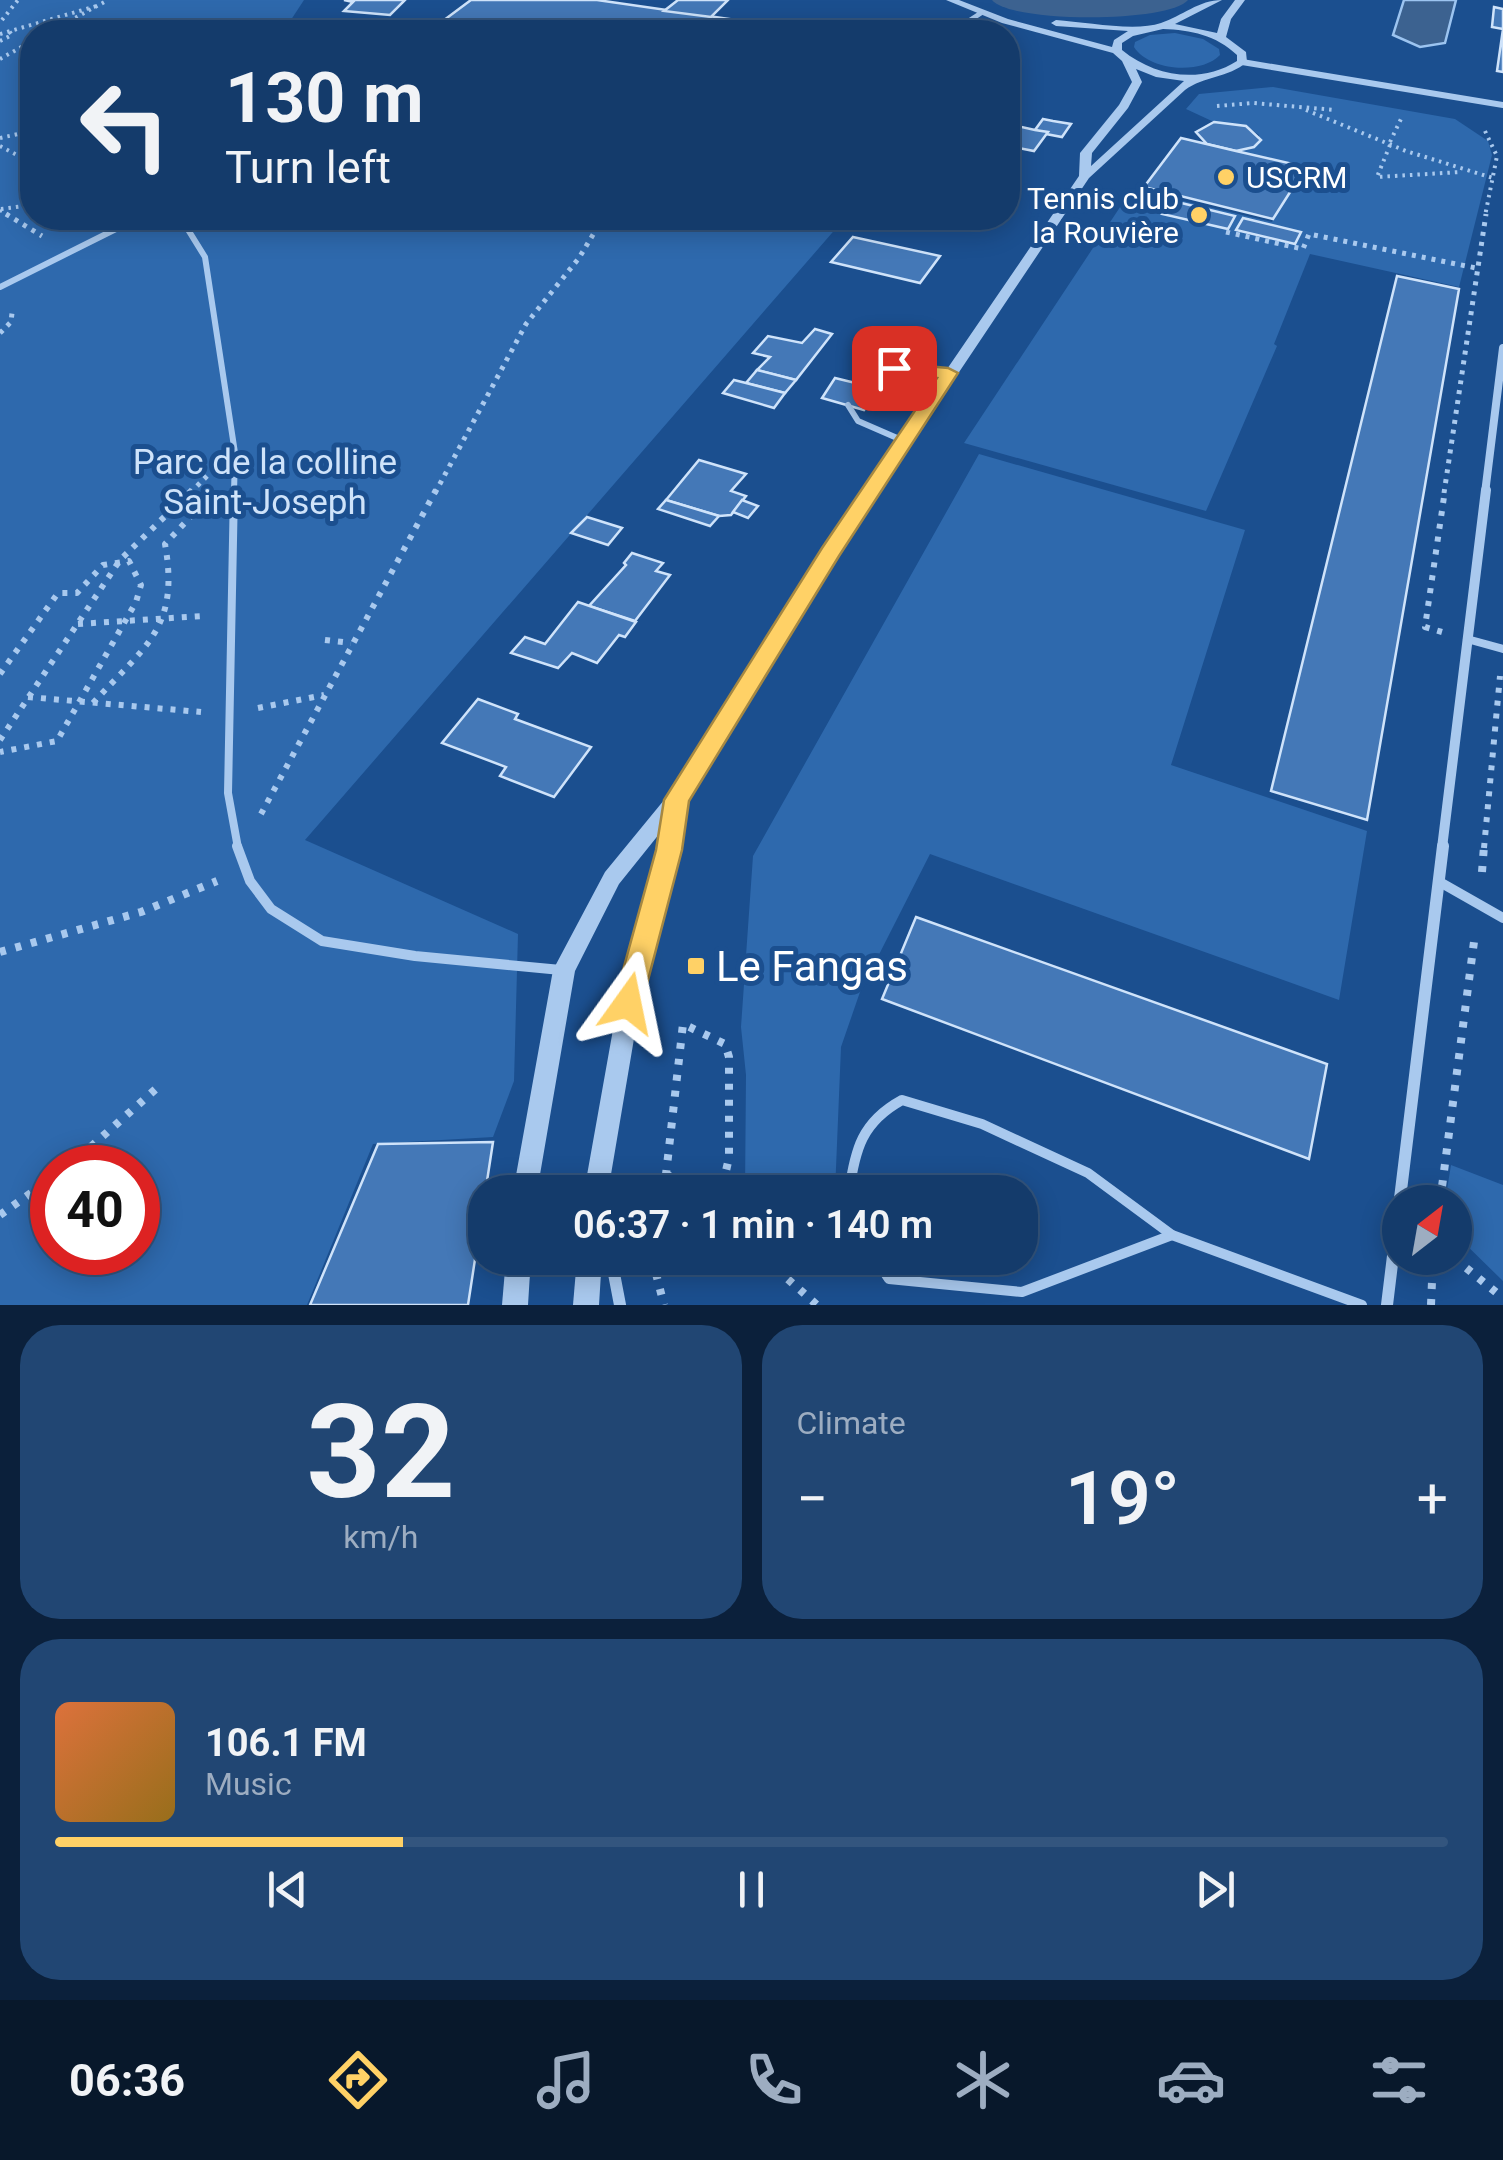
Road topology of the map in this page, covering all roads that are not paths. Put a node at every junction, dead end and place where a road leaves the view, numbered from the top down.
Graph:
1 (951, 0) edge
2 (1217, 0) edge
3 (1240, 0) edge
4 (981, 13) junction
5 (970, 20) edge
6 (1006, 20) edge
7 (1020, 24) edge
8 (1160, 28) junction
9 (1141, 30) junction
10 (1220, 37) junction
11 (1117, 51) junction
12 (1127, 61) junction
13 (1242, 62) junction
14 (1197, 77) junction
15 (1503, 105) edge
16 (1086, 176) junction
17 (114, 230) edge
18 (188, 230) edge
19 (0, 287) edge
20 (1503, 348) edge
21 (948, 373) junction
22 (862, 384) dead end
23 (848, 405) dead end
24 (904, 442) junction
25 (1467, 638) junction
26 (1502, 648) edge
27 (676, 800) junction
28 (1438, 881) junction
29 (1503, 918) edge
30 (564, 970) junction
31 (528, 1175) edge
32 (599, 1175) edge
33 (852, 1175) edge
34 (1172, 1235) junction
35 (518, 1275) edge
36 (589, 1275) edge
37 (614, 1275) edge
38 (887, 1275) edge
39 (515, 1305) edge
40 (586, 1305) edge
41 (620, 1305) edge
42 (1362, 1305) edge
43 (1386, 1305) edge

1 - 4 street
2 - 8 street
3 - 10 street
4 - 5 lane
4 - 6 street
4 - 9 street
7 - 11 street
8 - 9 street
8 - 10 street
9 - 11 street
10 - 13 street
11 - 12 street
12 - 14 street
12 - 16 street
13 - 14 street
13 - 15 street
14 - 16 street
16 - 21 street
17 - 19 lane
18 - 30 lane
20 - 25 street
21 - 22 lane
21 - 24 street
23 - 24 lane
24 - 27 street
25 - 26 lane
25 - 28 street
27 - 30 street
27 - 32 street
28 - 29 lane
28 - 43 street
30 - 31 street
33 - 34 lane
34 - 38 lane
34 - 42 lane
35 - 39 street
36 - 40 street
37 - 41 street

